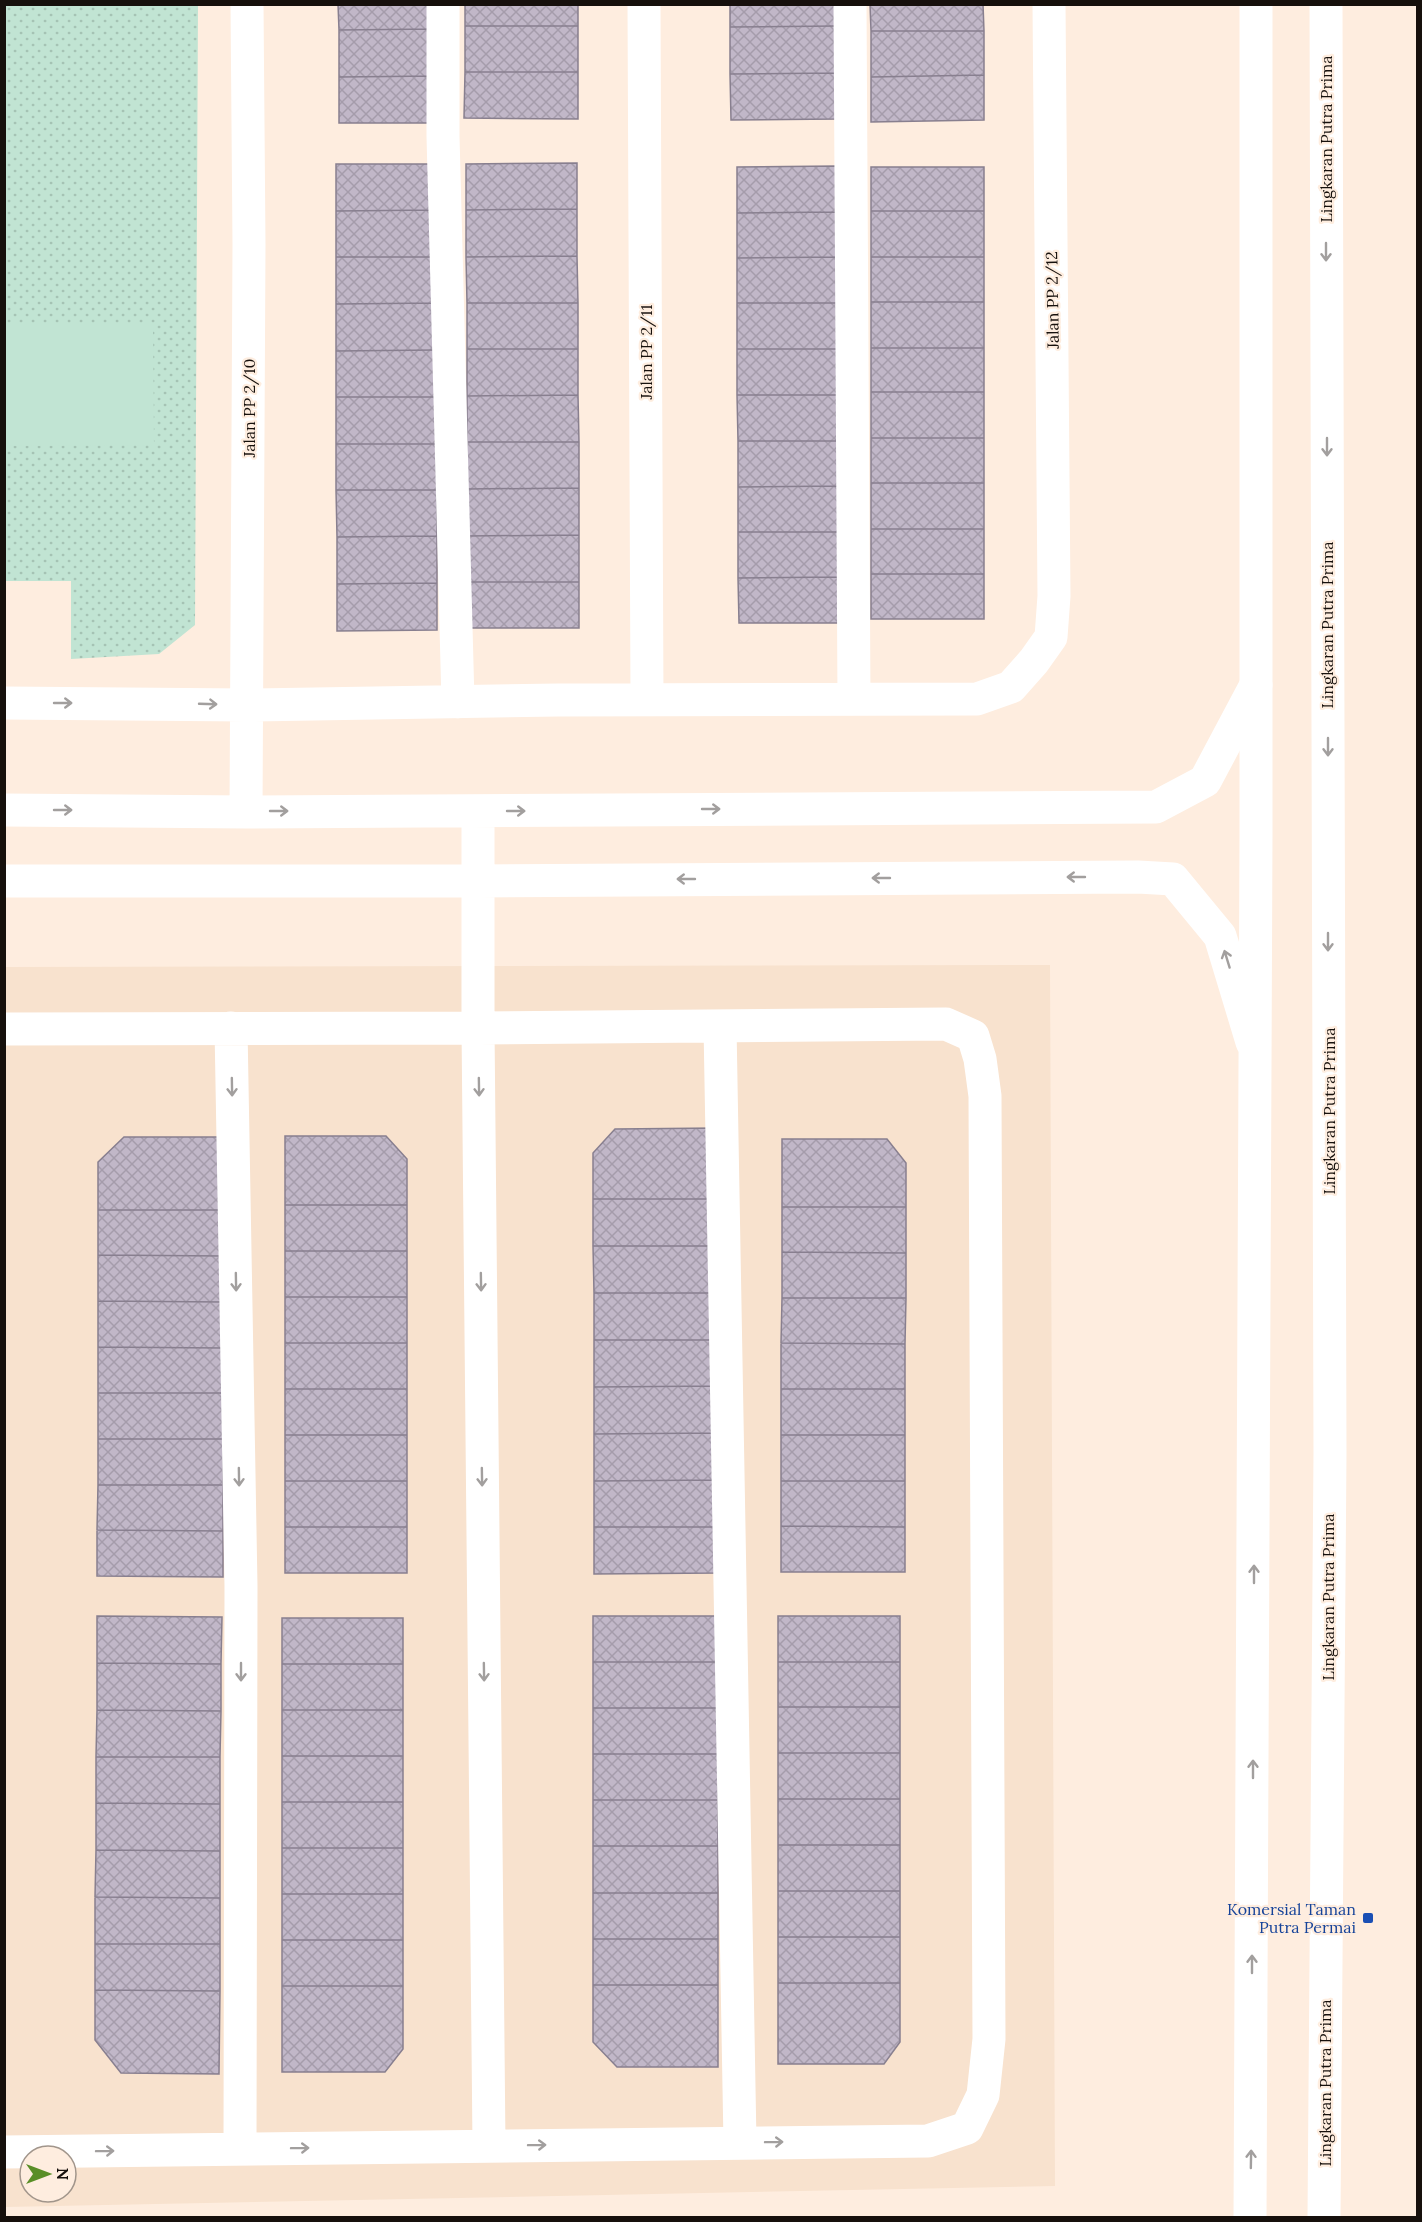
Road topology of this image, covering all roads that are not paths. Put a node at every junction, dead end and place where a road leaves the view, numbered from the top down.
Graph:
1 (247, 4) edge
2 (443, 4) edge
3 (644, 4) edge
4 (850, 4) edge
5 (1049, 4) edge
6 (1256, 4) edge
7 (1326, 4) edge
8 (1256, 685) junction
9 (854, 699) junction
10 (647, 700) junction
11 (458, 702) junction
12 (4, 703) edge
13 (247, 705) junction
14 (4, 810) edge
15 (478, 811) junction
16 (246, 812) junction
17 (4, 880) edge
18 (478, 880) junction
19 (720, 1026) junction
20 (231, 1028) junction
21 (478, 1028) junction
22 (4, 1029) edge
23 (1256, 1055) junction
24 (740, 2143) junction
25 (489, 2146) junction
26 (240, 2149) junction
27 (4, 2152) edge
28 (1250, 2217) edge
29 (1324, 2217) edge

1 - 13 street, Jalan PP 2/10
2 - 11 street
3 - 10 street, Jalan PP 2/11
4 - 9 street
5 - 9 street, Jalan PP 2/12
6 - 8 street
7 -> 29 street, Lingkaran Putra Prima
15 -> 8 street
8 - 23 street
9 - 10 street, Jalan PP 2/12
10 - 11 street, Jalan PP 2/12
11 - 13 street, Jalan PP 2/12
12 -> 13 street, Jalan PP 2/12
13 - 16 street, Jalan PP 2/10
14 -> 16 street
16 -> 15 street
15 - 18 street
17 - 18 street
18 - 21 street
23 -> 18 street
19 - 21 street
19 - 24 street
24 -> 19 street
20 - 21 street
20 - 22 street
20 -> 26 street
21 -> 25 street
28 -> 23 street
25 -> 24 street
26 -> 25 street
27 -> 26 street

